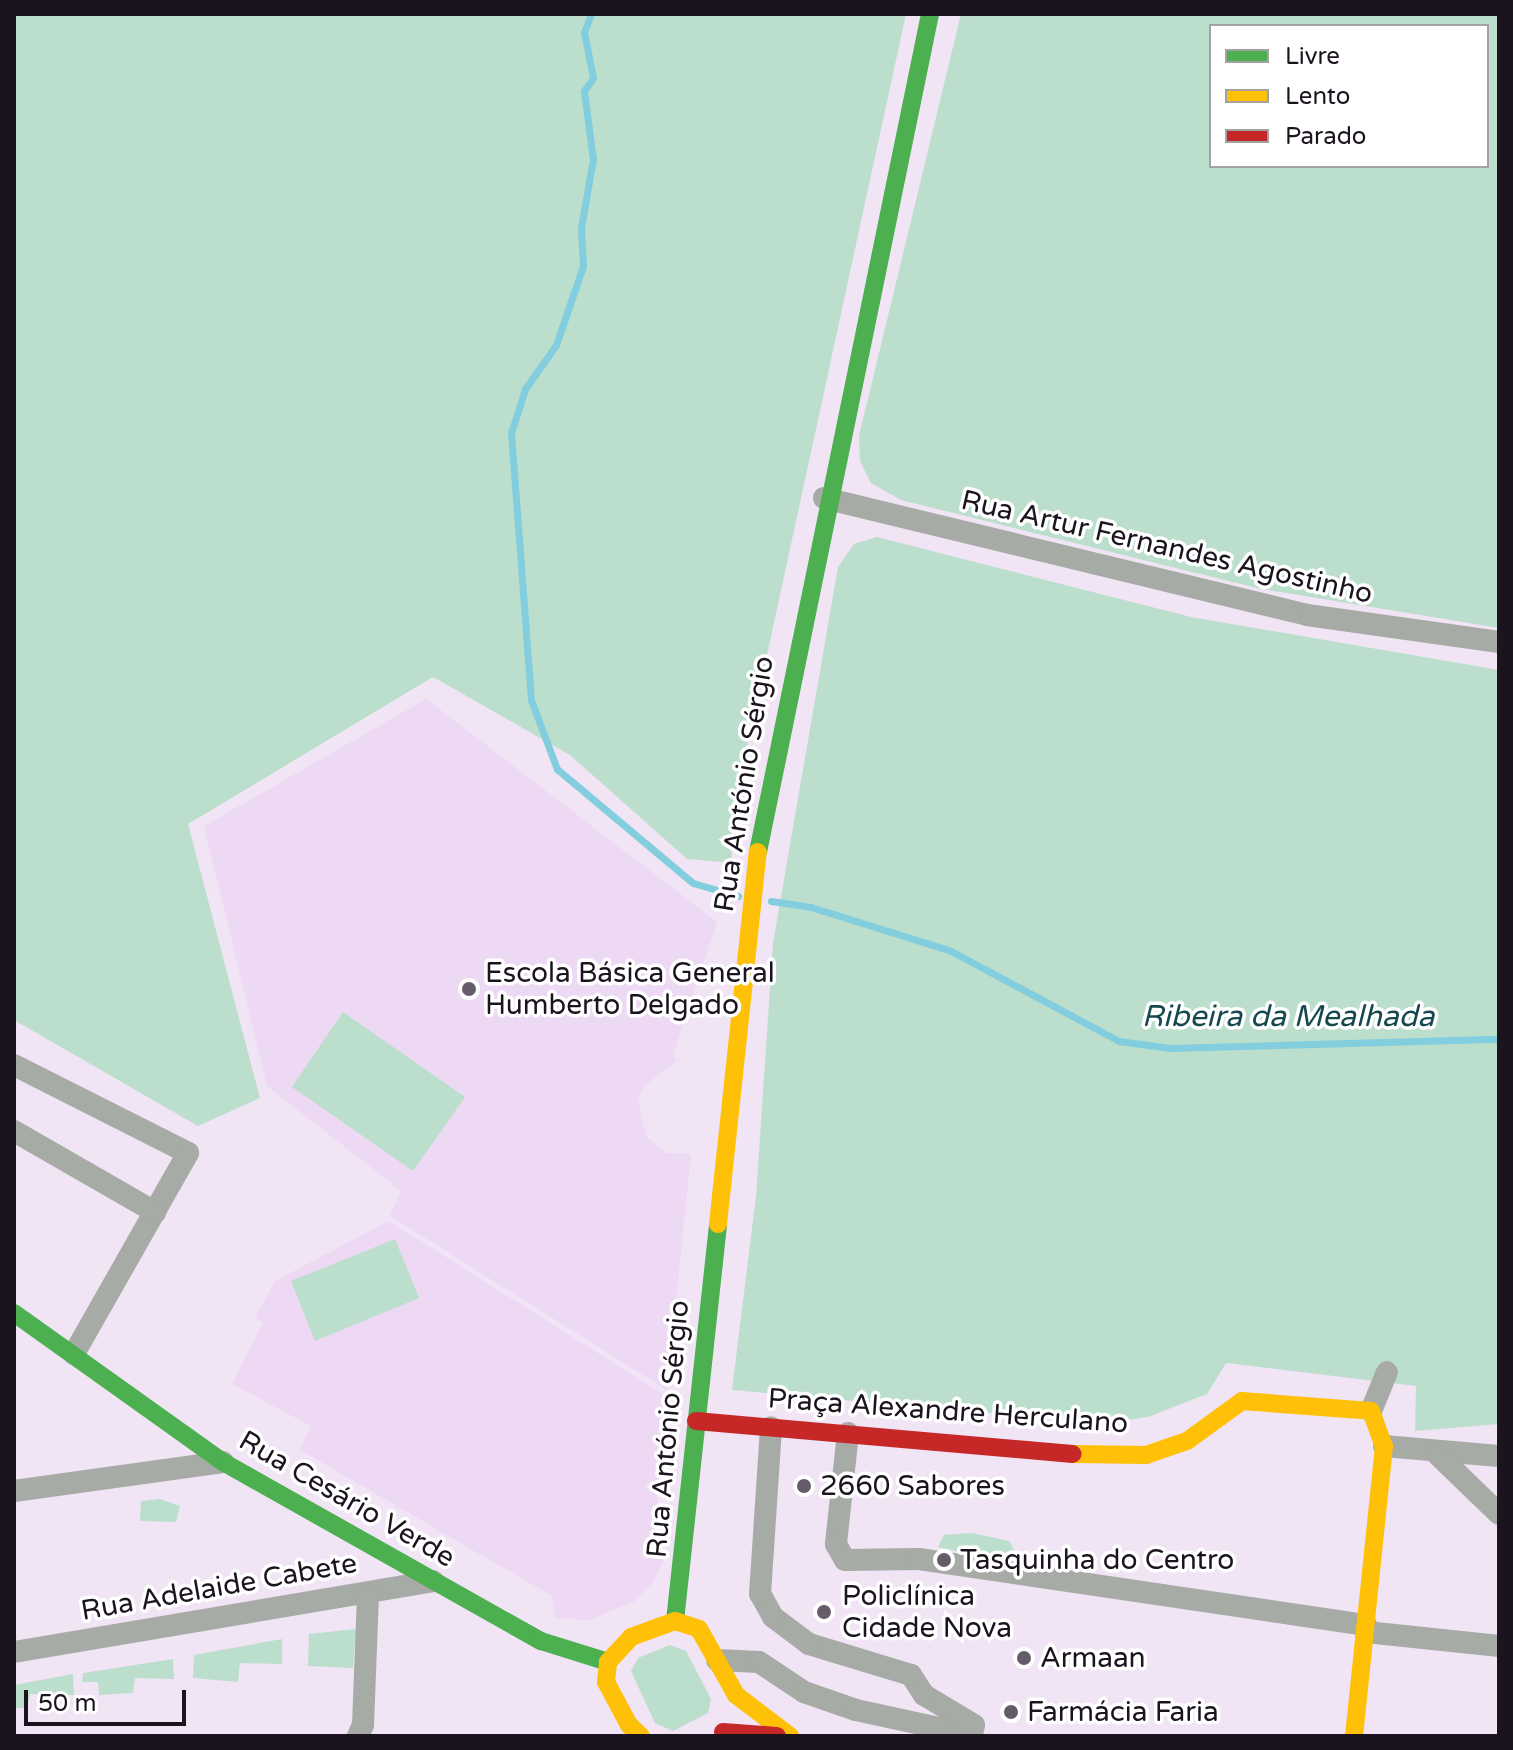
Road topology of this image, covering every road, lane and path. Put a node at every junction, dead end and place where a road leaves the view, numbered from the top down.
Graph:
1 (930, 14) edge
2 (824, 498) junction
3 (1499, 642) edge
4 (14, 1065) edge
5 (14, 1131) edge
6 (155, 1212) junction
7 (14, 1313) edge
8 (24, 1327) edge
9 (74, 1354) junction
10 (1387, 1372) dead end
11 (1371, 1411) junction
12 (696, 1421) junction
13 (771, 1427) junction
14 (848, 1433) junction
15 (1384, 1446) junction
16 (1435, 1452) junction
17 (1499, 1456) edge
18 (223, 1462) junction
19 (14, 1491) edge
20 (1499, 1514) edge
21 (433, 1581) junction
22 (368, 1593) junction
23 (675, 1621) junction
24 (1366, 1629) junction
25 (1499, 1646) edge
26 (14, 1652) edge
27 (717, 1660) junction
28 (608, 1662) junction
29 (736, 1695) junction
30 (720, 1734) edge
31 (358, 1736) edge
32 (641, 1736) edge
33 (777, 1736) edge
34 (790, 1736) edge
35 (1354, 1736) edge

1 - 2 street, Rua António Sérgio
2 - 3 street, Rua Artur Fernandes Agostinho
2 - 12 street, Rua António Sérgio
4 - 6 street
5 - 6 street
6 - 9 street
7 - 8 street, Rua Cesário Verde
8 - 9 street, Rua Cesário Verde
9 - 18 street, Rua Cesário Verde
10 - 11 street
11 - 14 street, Praça Alexandre Herculano
11 - 15 street
12 - 13 street, Praça Alexandre Herculano
12 - 23 street, Rua António Sérgio
13 - 14 street, Praça Alexandre Herculano
13 - 27 street
14 - 24 street
15 - 16 street
15 - 24 street
16 - 17 street
16 - 20 street
18 - 19 street
18 - 21 street, Rua Cesário Verde
21 - 22 street, Rua Adelaide Cabete
21 - 28 street, Rua Cesário Verde
22 - 26 street, Rua Adelaide Cabete
22 - 31 street
23 - 27 street
23 - 28 street
24 - 25 street
24 - 35 street
27 - 29 street
28 - 32 street
29 - 30 street
29 - 34 street
30 - 33 street

